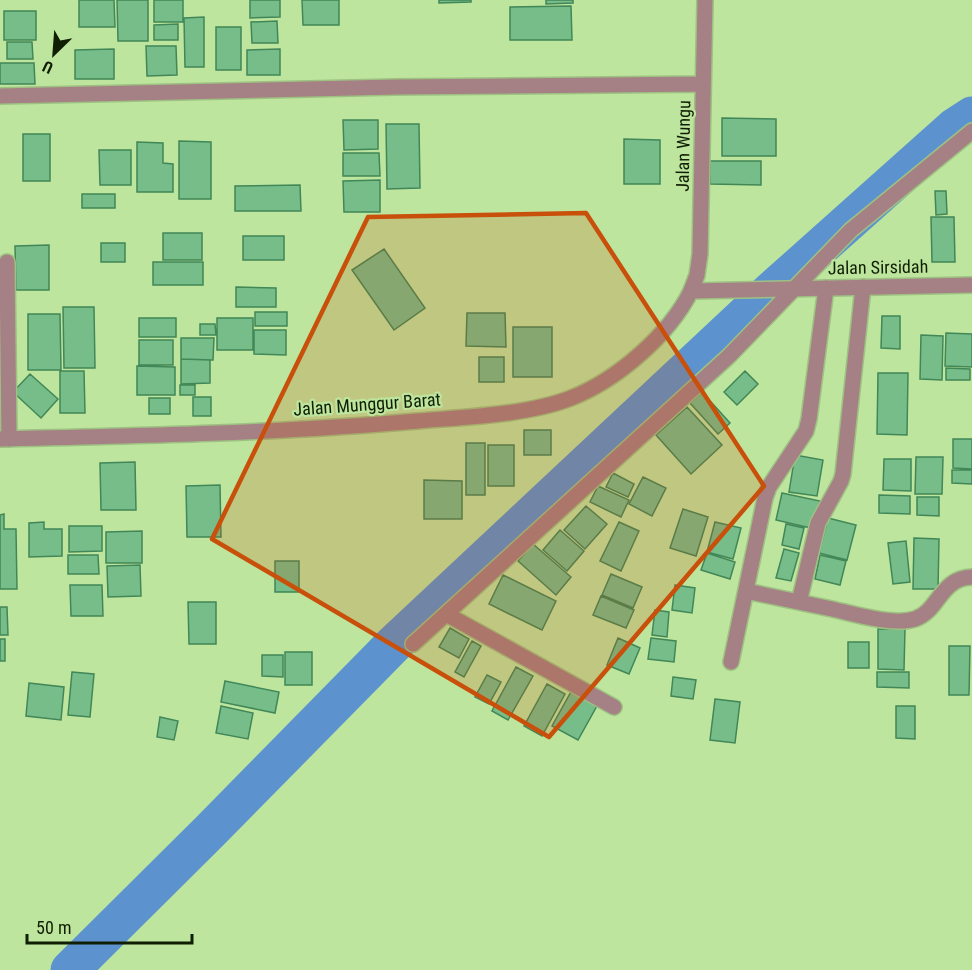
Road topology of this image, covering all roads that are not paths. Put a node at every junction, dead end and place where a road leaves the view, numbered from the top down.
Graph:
1 (705, 0) edge
2 (704, 84) junction
3 (0, 96) edge
4 (972, 131) edge
5 (7, 262) dead end
6 (972, 285) edge
7 (863, 287) junction
8 (826, 288) junction
9 (788, 289) junction
10 (691, 291) junction
11 (5, 439) edge
12 (972, 577) edge
13 (746, 591) junction
14 (799, 602) junction
15 (446, 614) junction
16 (412, 644) dead end
17 (731, 662) dead end
18 (614, 707) dead end

1 - 2 street, Jalan Wungu
2 - 3 street
2 - 10 street, Jalan Wungu
4 - 9 street
5 - 11 street
6 - 7 street, Jalan Sirsidah
7 - 8 street, Jalan Sirsidah
7 - 14 street
8 - 9 street, Jalan Sirsidah
8 - 13 street
9 - 10 street, Jalan Sirsidah
9 - 15 street
10 - 11 street, Jalan Munggur Barat
12 - 14 street
13 - 14 street
13 - 17 street
15 - 16 street
15 - 18 street

